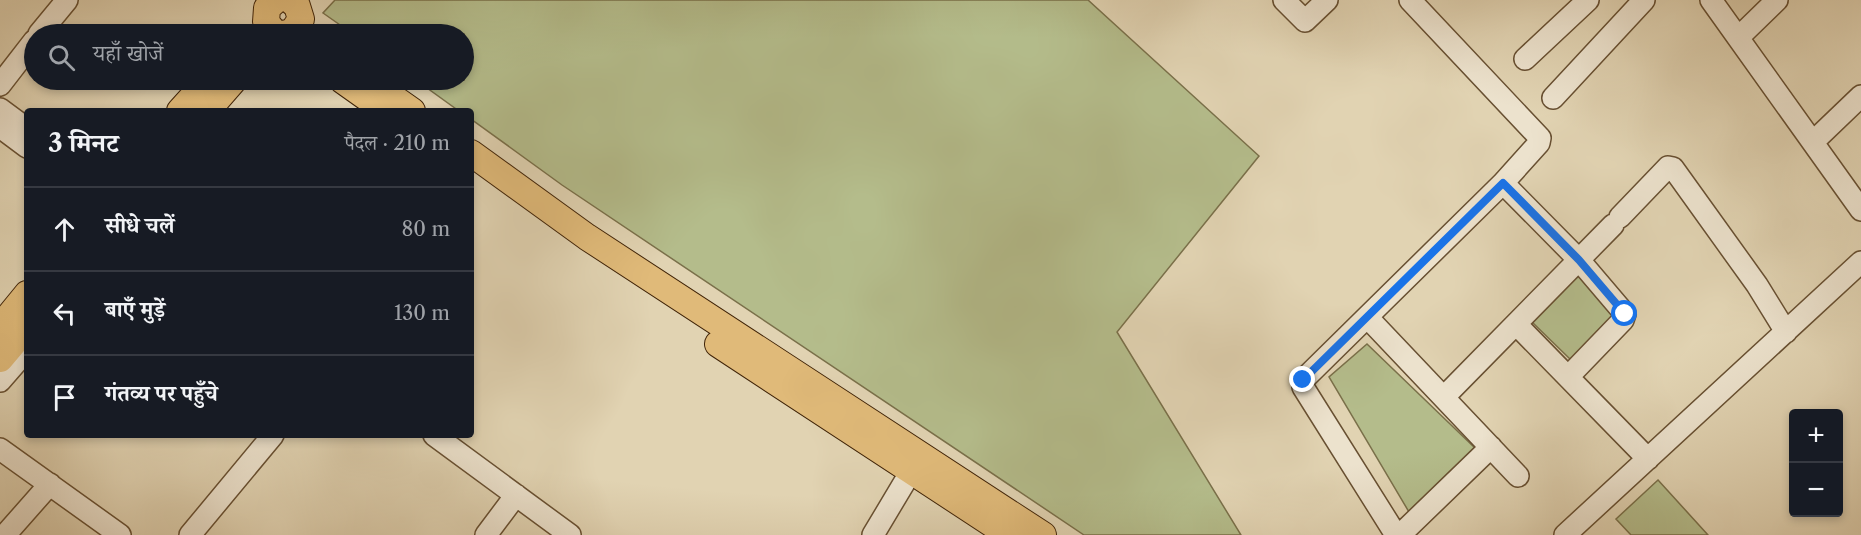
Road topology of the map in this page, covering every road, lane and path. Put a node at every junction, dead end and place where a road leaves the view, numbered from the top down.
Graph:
1 (67, 0) edge
2 (1284, 0) edge
3 (1327, 0) edge
4 (1410, 0) edge
5 (1588, 0) edge
6 (1644, 0) edge
7 (1711, 0) edge
8 (1777, 0) edge
9 (47, 24) edge
10 (1739, 36) junction
11 (24, 54) edge
12 (1525, 59) dead end
13 (0, 85) edge
14 (199, 90) edge
15 (225, 90) edge
16 (356, 90) edge
17 (382, 90) edge
18 (1861, 96) edge
19 (1553, 98) dead end
20 (183, 108) edge
21 (210, 108) edge
22 (381, 108) edge
23 (408, 108) edge
24 (0, 109) edge
25 (0, 127) edge
26 (24, 127) edge
27 (1813, 141) junction
28 (24, 145) edge
29 (474, 155) edge
30 (474, 175) edge
31 (1503, 183) junction
32 (1861, 210) edge
33 (1579, 260) junction
34 (1861, 262) edge
35 (24, 283) edge
36 (24, 298) edge
37 (0, 308) edge
38 (1368, 318) junction
39 (1516, 324) junction
40 (0, 327) edge
41 (24, 331) edge
42 (1786, 332) junction
43 (24, 353) edge
44 (0, 359) edge
45 (1568, 377) junction
46 (0, 381) edge
47 (1444, 397) junction
48 (271, 438) edge
49 (438, 438) edge
50 (1491, 447) junction
51 (0, 449) edge
52 (1648, 459) junction
53 (915, 464) junction
54 (1518, 476) dead end
55 (50, 484) junction
56 (516, 495) junction
57 (5, 535) edge
58 (120, 535) edge
59 (190, 535) edge
60 (486, 535) edge
61 (570, 535) edge
62 (873, 535) edge
63 (1009, 535) edge
64 (1043, 535) edge
65 (1398, 535) edge
66 (1565, 535) edge

1 - 9 street
2 - 3 street
4 - 31 street
5 - 12 street
6 - 19 street
7 - 10 street
8 - 10 street
10 - 27 street
11 - 13 street
14 - 20 main road
15 - 21 main road
16 - 22 main road
17 - 23 main road
18 - 27 street
24 - 26 street
25 - 28 street
27 - 32 street
29 - 53 main road
30 - 53 main road
31 - 33 street
31 - 38 street
33 - 39 street
33 - 42 street
33 - 45 street
34 - 42 street
35 - 37 street
36 - 40 main road
38 - 47 street
38 - 65 street
39 - 45 street
39 - 47 street
41 - 44 main road
42 - 52 street
43 - 46 street
45 - 52 street
47 - 50 street
48 - 59 street
49 - 56 street
50 - 54 street
50 - 65 street
51 - 55 street
52 - 66 street
53 - 62 street
53 - 63 main road
53 - 64 main road
55 - 57 street
55 - 58 street
56 - 60 street
56 - 61 street

